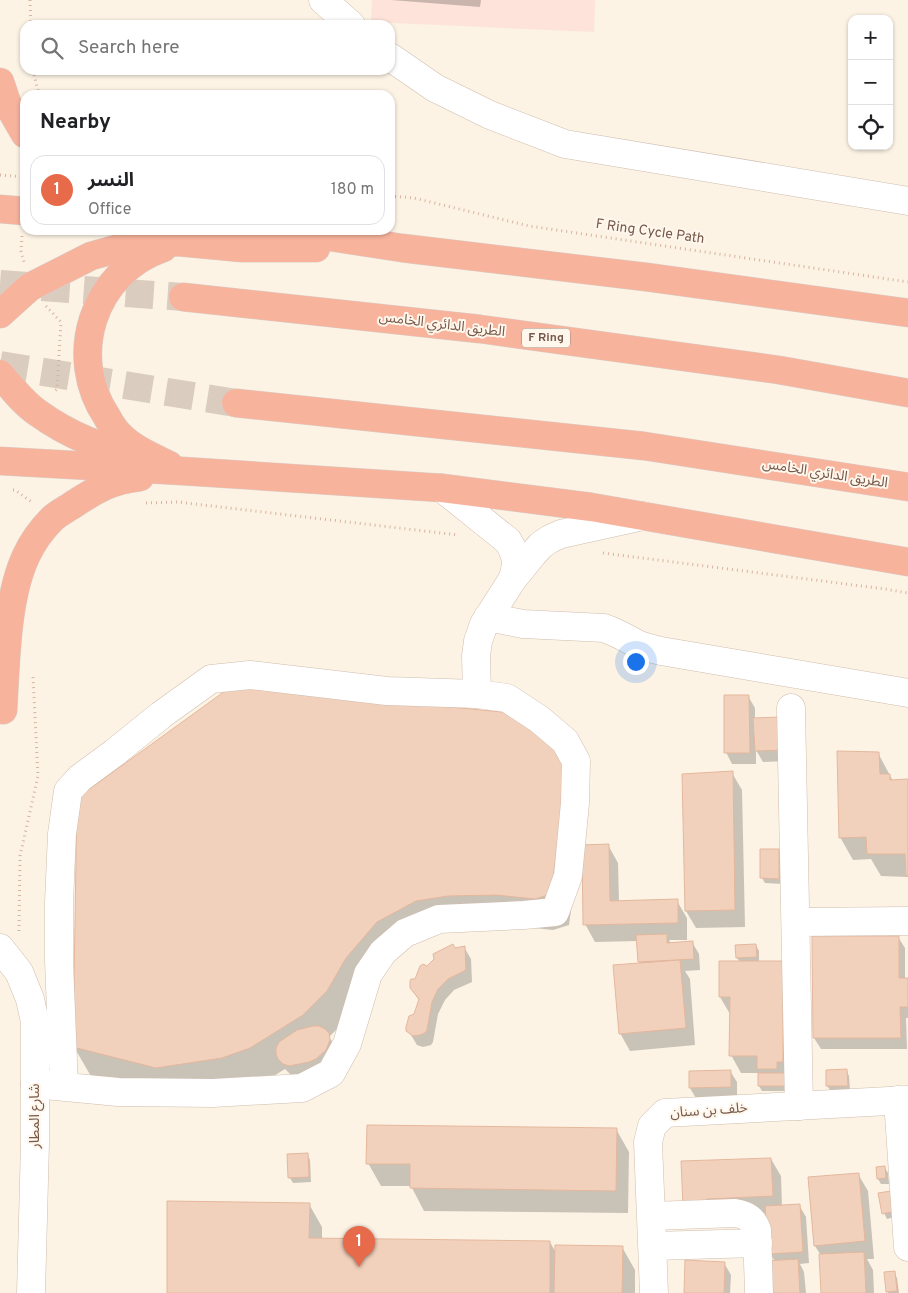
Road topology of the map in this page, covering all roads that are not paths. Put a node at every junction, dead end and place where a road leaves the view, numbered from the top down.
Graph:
1 (323, 0) edge
2 (345, 20) edge
3 (395, 60) edge
4 (0, 82) edge
5 (20, 125) edge
6 (908, 200) edge
7 (318, 235) edge
8 (178, 242) junction
9 (402, 248) junction
10 (183, 297) tunnel mouth
11 (908, 312) edge
12 (0, 314) edge
13 (0, 374) edge
14 (908, 393) edge
15 (236, 403) tunnel mouth
16 (8, 462) edge
17 (182, 471) junction
18 (908, 487) edge
19 (442, 488) junction
20 (643, 516) junction
21 (908, 562) edge
22 (512, 580) junction
23 (488, 617) junction
24 (0, 664) edge
25 (908, 693) edge
26 (477, 694) junction
27 (792, 708) dead end
28 (1, 719) edge
29 (908, 921) edge
30 (796, 922) junction
31 (10, 941) edge
32 (35, 1084) junction
33 (64, 1087) junction
34 (903, 1100) edge
35 (799, 1106) junction
36 (652, 1216) junction
37 (758, 1243) junction
38 (653, 1246) junction
39 (908, 1247) edge
40 (31, 1293) edge
41 (654, 1293) edge
42 (758, 1293) edge

1 - 2 street
3 - 6 street
4 - 5 highway
7 - 9 highway
8 - 9 highway
8 - 12 highway
8 - 17 highway
9 - 11 highway
10 - 14 highway, الطريق الدائري الخامس / F Ring
13 - 17 highway
15 - 18 highway, الطريق الدائري الخامس
16 - 17 highway
17 - 19 highway
17 - 28 highway
19 - 20 highway
19 - 22 street
20 - 21 highway
20 - 22 street
22 - 23 street
23 - 25 street
23 - 26 street
24 - 28 highway
26 - 33 street
26 - 33 street
27 - 30 street
29 - 30 street
30 - 35 street
31 - 32 street, شارع المطار
32 - 33 street
32 - 40 street, شارع المطار
34 - 35 street, خلف بن سنان
34 - 39 street
35 - 36 street, خلف بن سنان
36 - 37 street
36 - 38 street, خلف بن سنان
37 - 38 street
37 - 42 street
38 - 41 street, خلف بن سنان

